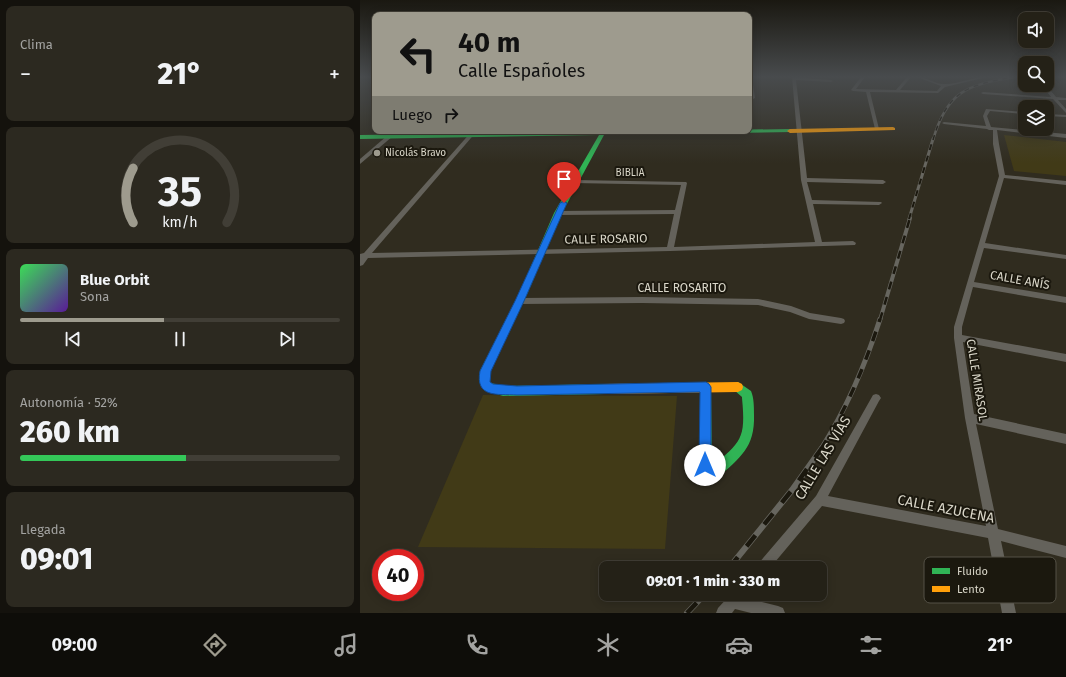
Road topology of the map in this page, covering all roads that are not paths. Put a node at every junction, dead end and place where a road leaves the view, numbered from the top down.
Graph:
1 (797, 106) edge
2 (871, 106) edge
3 (1018, 112) edge
4 (1054, 115) edge
5 (1066, 116) edge
6 (944, 123) dead end
7 (877, 129) junction
8 (893, 129) dead end
9 (992, 129) junction
10 (752, 130) edge
11 (799, 130) junction
12 (402, 134) edge
13 (473, 134) edge
14 (602, 134) edge
15 (390, 136) junction
16 (1066, 136) edge
17 (360, 137) edge
18 (360, 162) edge
19 (1002, 176) junction
20 (804, 180) junction
21 (575, 182) junction
22 (883, 182) dead end
23 (1066, 183) edge
24 (809, 202) junction
25 (879, 203) dead end
26 (678, 212) junction
27 (558, 213) junction
28 (853, 243) dead end
29 (819, 244) junction
30 (982, 245) junction
31 (670, 249) junction
32 (541, 251) junction
33 (363, 256) edge
34 (1066, 257) edge
35 (360, 263) edge
36 (970, 284) junction
37 (1066, 300) edge
38 (520, 301) junction
39 (841, 321) dead end
40 (958, 338) junction
41 (1066, 358) edge
42 (706, 387) junction
43 (876, 398) dead end
44 (970, 418) junction
45 (1066, 438) edge
46 (820, 500) junction
47 (992, 533) junction
48 (1066, 552) edge
49 (997, 557) edge
50 (768, 561) edge
51 (733, 601) edge
52 (744, 601) edge
53 (1007, 603) edge
54 (723, 613) edge
55 (778, 613) edge
56 (1009, 613) edge

1 - 11 street
2 - 7 street
3 - 9 street, CALLE MIRASOL
4 - 5 street
6 - 9 street
7 - 8 street
7 - 11 street
9 - 16 street
9 - 19 street, CALLE MIRASOL
10 - 11 street
11 - 20 street
12 - 13 street
12 - 15 street
13 - 33 street
14 - 21 street
15 - 17 street
15 - 18 street
19 - 23 street
19 - 30 street, CALLE MIRASOL
20 - 22 street
20 - 24 street
21 - 26 street, BIBLIA
21 - 27 street
24 - 25 street
24 - 29 street
26 - 27 street
26 - 31 street
27 - 32 street
28 - 29 street, CALLE ROSARIO
29 - 31 street, CALLE ROSARIO
30 - 34 street
30 - 36 street, CALLE MIRASOL
31 - 32 street, CALLE ROSARIO
32 - 33 street, CALLE ROSARIO
32 - 38 street
33 - 35 street
36 - 37 street, CALLE ANÍS
36 - 40 street, CALLE MIRASOL
38 - 39 street, CALLE ROSARITO
38 - 42 street
40 - 41 street
40 - 44 street, CALLE MIRASOL
42 - 42 street
43 - 46 street, CALLE LAS VÍAS
44 - 45 street
44 - 47 street, CALLE MIRASOL
46 - 47 street, CALLE AZUCENA
46 - 50 street, CALLE LAS VÍAS
47 - 48 street, CALLE AZUCENA
47 - 49 street, CALLE MIRASOL
51 - 54 street
52 - 55 street
53 - 56 street, CALLE MIRASOL

